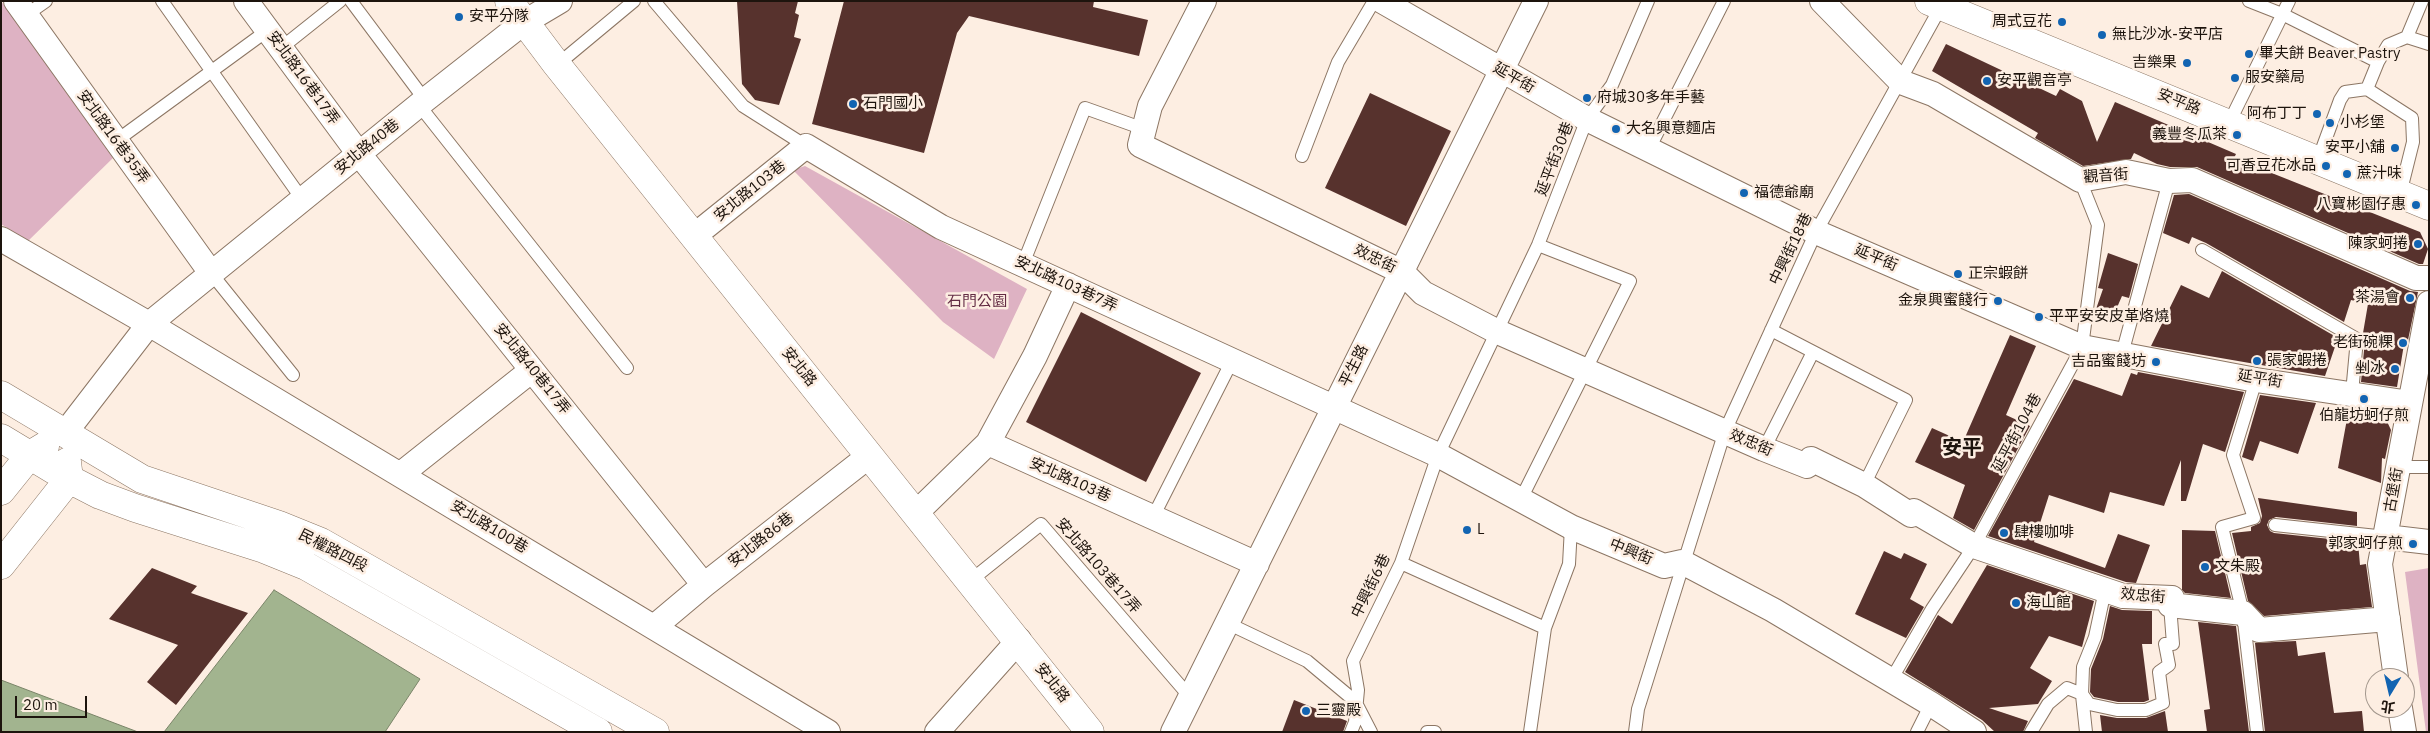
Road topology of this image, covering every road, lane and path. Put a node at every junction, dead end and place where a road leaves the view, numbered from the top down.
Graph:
1 (46, 1) edge
2 (162, 1) edge
3 (246, 1) edge
4 (340, 1) edge
5 (351, 1) edge
6 (560, 1) edge
7 (634, 1) edge
8 (654, 1) edge
9 (1204, 1) edge
10 (1374, 1) edge
11 (1382, 1) edge
12 (1536, 1) edge
13 (1648, 1) edge
14 (1724, 1) edge
15 (1822, 1) edge
16 (2249, 1) edge
17 (2289, 1) edge
18 (2422, 1) edge
19 (1938, 3) edge
20 (21, 8) edge
21 (516, 12) edge
22 (2282, 14) junction
23 (2407, 37) junction
24 (274, 39) junction
25 (2429, 44) edge
26 (2378, 62) junction
27 (557, 65) junction
28 (212, 71) junction
29 (1502, 71) junction
30 (1901, 82) junction
31 (2367, 89) junction
32 (422, 103) junction
33 (1588, 119) junction
34 (2229, 122) junction
35 (1144, 129) junction
36 (116, 141) junction
37 (806, 146) junction
38 (1649, 148) junction
39 (359, 154) junction
40 (1302, 156) dead end
41 (2318, 160) junction
42 (2080, 180) junction
43 (2169, 180) junction
44 (2400, 194) junction
45 (302, 199) junction
46 (2429, 206) edge
47 (1816, 232) junction
48 (694, 236) junction
49 (1, 239) edge
50 (1538, 246) junction
51 (2202, 250) dead end
52 (1022, 264) junction
53 (1402, 272) junction
54 (211, 273) junction
55 (2429, 278) edge
56 (1068, 285) junction
57 (2429, 303) edge
58 (149, 324) junction
59 (1771, 330) junction
60 (1498, 332) junction
61 (2082, 347) junction
62 (1813, 352) junction
63 (2122, 354) junction
64 (1232, 361) junction
65 (627, 368) dead end
66 (532, 370) junction
67 (1586, 370) junction
68 (293, 374) dead end
69 (2256, 380) junction
70 (2352, 394) junction
71 (1, 395) edge
72 (2410, 404) junction
73 (1333, 408) junction
74 (1724, 431) junction
75 (65, 434) junction
76 (1, 438) edge
77 (988, 444) junction
78 (1764, 449) junction
79 (30, 455) junction
80 (1438, 455) junction
81 (869, 456) junction
82 (2398, 467) junction
83 (2429, 467) edge
84 (401, 474) junction
85 (68, 480) junction
86 (1864, 485) junction
87 (1, 491) edge
88 (1520, 501) junction
89 (916, 513) junction
90 (1153, 517) junction
91 (2275, 526) dead end
92 (1571, 527) junction
93 (2386, 537) junction
94 (2429, 542) edge
95 (1974, 546) junction
96 (1682, 562) junction
97 (1401, 563) junction
98 (1257, 564) junction
99 (1, 565) edge
100 (970, 581) junction
101 (704, 585) junction
102 (2105, 590) junction
103 (2170, 605) junction
104 (2243, 613) junction
105 (2388, 618) junction
106 (1227, 623) junction
107 (654, 627) junction
108 (1544, 628) junction
109 (1019, 640) junction
110 (2395, 668) edge
111 (1891, 680) junction
112 (2082, 694) junction
113 (1190, 697) junction
114 (1355, 701) junction
115 (1932, 704) junction
116 (2402, 718) edge
117 (598, 732) edge
118 (655, 732) edge
119 (828, 732) edge
120 (937, 732) edge
121 (1090, 732) edge
122 (1173, 732) edge
123 (1351, 732) edge
124 (1371, 732) edge
125 (1427, 732) edge
126 (1435, 732) edge
127 (1530, 732) edge
128 (1635, 732) edge
129 (1917, 732) edge
130 (1974, 732) edge
131 (2031, 732) edge
132 (2086, 732) edge
133 (2257, 732) edge
134 (2404, 732) edge

1 - 20 lane
2 - 28 lane
3 - 24 street, 安北路16巷17弄
4 - 24 lane
5 - 32 lane
6 - 21 street, 安北路40巷
7 - 27 lane
8 - 37 lane
9 - 35 street, 效忠街
10 - 40 lane
11 - 29 street, 延平街
12 - 29 street, 平生路
13 - 33 lane, 延平街30巷
14 - 38 lane
15 - 30 street, 觀音街
16 - 22 lane
17 - 22 lane
18 - 23 lane
19 - 30 lane, 中興街18巷
19 - 34 street, 安平路
20 - 36 street, 安北路16巷35弄
21 - 27 street, 安北路
21 - 32 street, 安北路40巷
22 - 26 lane
22 - 34 lane
23 - 25 lane
23 - 26 lane
24 - 28 lane
24 - 39 street, 安北路16巷17弄
26 - 31 lane
27 - 48 street, 安北路
28 - 36 lane
28 - 45 lane
29 - 33 street, 延平街
29 - 53 street, 平生路
30 - 42 street, 觀音街
30 - 47 lane, 中興街18巷
31 - 41 lane
31 - 44 lane
32 - 39 street, 安北路40巷
32 - 65 lane
33 - 38 street, 延平街
33 - 50 lane, 延平街30巷
34 - 41 street, 安平路
35 - 52 lane
35 - 53 street, 效忠街
36 - 54 street, 安北路16巷35弄
37 - 48 street, 安北路103巷
37 - 52 street, 安北路103巷7弄
38 - 47 street, 延平街
39 - 45 street, 安北路40巷
39 - 66 street, 安北路40巷17弄
41 - 44 street, 安平路
42 - 43 street, 觀音街
42 - 61 lane, 延平街104巷
43 - 55 street, 觀音街
43 - 63 lane
44 - 46 street, 安平路
45 - 54 street, 安北路40巷
47 - 59 lane, 中興街18巷
47 - 61 street, 延平街
48 - 81 street, 安北路
49 - 58 street, 安北路100巷
50 - 60 lane, 延平街30巷
50 - 67 lane
51 - 70 lane
52 - 56 street, 安北路103巷7弄
53 - 60 street, 效忠街
53 - 73 street, 平生路
54 - 58 street, 安北路40巷
54 - 68 lane
56 - 64 street, 安北路103巷7弄
56 - 77 street
57 - 72 street, 古堡街
58 - 75 street, 安北路40巷
58 - 84 street, 安北路100巷
59 - 62 lane
59 - 74 lane, 中興街18巷
60 - 67 street, 效忠街
60 - 80 lane, 中興街6巷
61 - 63 street, 延平街
61 - 95 lane, 延平街104巷
62 - 78 lane
62 - 86 lane
63 - 69 street, 延平街
64 - 73 street, 安北路103巷7弄
64 - 90 lane
66 - 84 street
66 - 101 street, 安北路40巷17弄
67 - 74 street, 效忠街
67 - 88 lane
69 - 70 street, 延平街
69 - 104 lane
70 - 72 street, 延平街
71 - 75 street, 民權路四段
72 - 82 street, 古堡街
73 - 80 street, 中興街
73 - 98 street, 平生路
74 - 78 street, 效忠街
74 - 96 lane, 中興街18巷
75 - 79 street
75 - 85 street
75 - 118 street, 民權路四段
76 - 79 street, 民權路四段
77 - 89 street
77 - 90 street, 安北路103巷
78 - 86 street, 效忠街
79 - 85 street, 民權路四段
79 - 87 street
80 - 88 street, 中興街
80 - 97 lane, 中興街6巷
81 - 89 street, 安北路
81 - 101 street, 安北路86巷
82 - 83 lane
82 - 93 street, 古堡街
84 - 107 street, 安北路100巷
85 - 99 street
85 - 117 street, 民權路四段
86 - 95 street, 效忠街
88 - 92 street, 中興街
89 - 100 street, 安北路
90 - 98 street, 安北路103巷
91 - 93 lane
92 - 96 street, 中興街
92 - 108 lane
93 - 94 street
93 - 105 street, 古堡街
95 - 102 street, 效忠街
95 - 111 lane, 延平街104巷
96 - 111 street
96 - 128 lane
97 - 108 lane
97 - 114 lane, 中興街6巷
98 - 106 street, 平生路
100 - 109 street, 安北路
100 - 113 lane, 安北路103巷17弄
101 - 107 street, 安北路86巷
102 - 103 street, 效忠街
102 - 112 lane
103 - 104 street, 效忠街
103 - 112 lane
104 - 105 street
104 - 133 lane
105 - 110 street, 古堡街
106 - 113 street, 平生路
106 - 114 lane
107 - 119 street, 安北路100巷
108 - 127 lane
109 - 120 street
109 - 121 street, 安北路
111 - 115 street
112 - 131 lane
112 - 132 lane
113 - 122 street, 平生路
114 - 123 lane, 中興街6巷
114 - 124 lane
115 - 129 lane
115 - 130 street
116 - 134 street
125 - 126 lane

